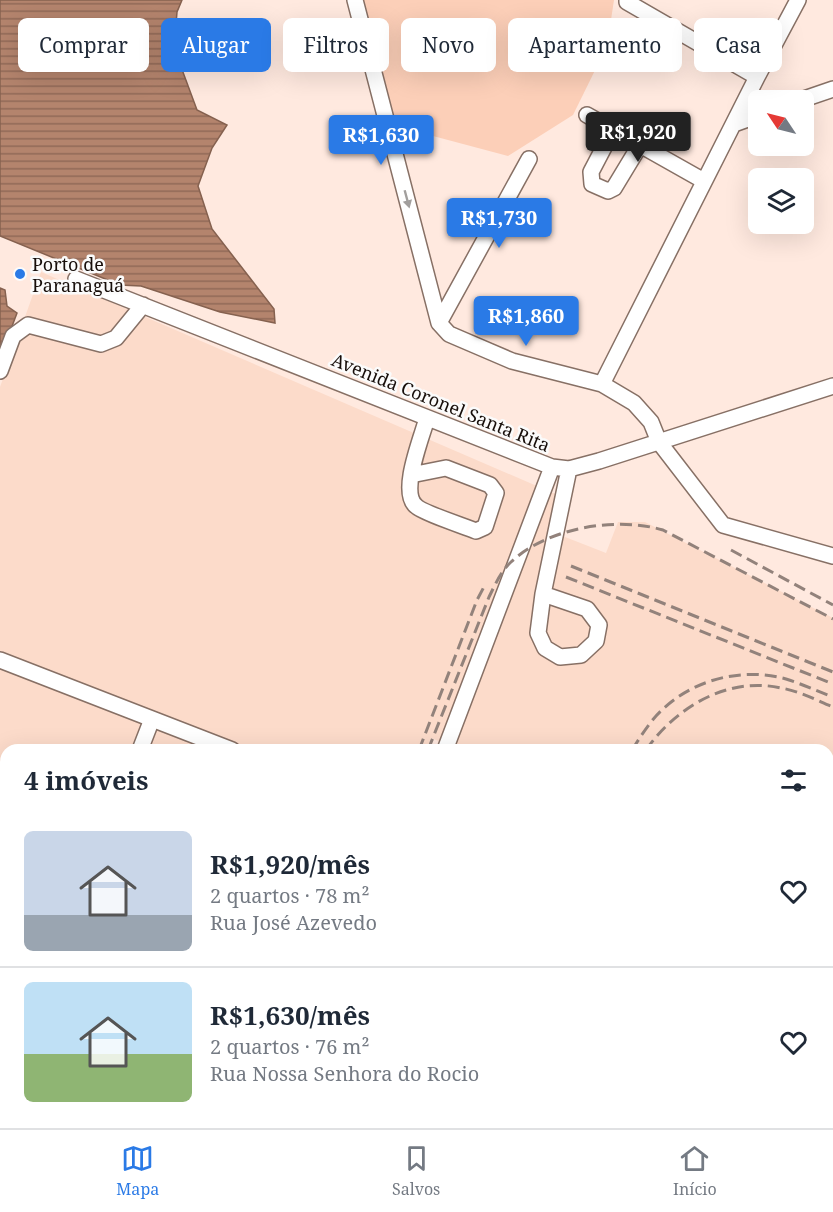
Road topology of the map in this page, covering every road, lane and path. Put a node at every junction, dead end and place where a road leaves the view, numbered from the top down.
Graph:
1 (355, 0) edge
2 (798, 0) edge
3 (627, 1) edge
4 (757, 77) junction
5 (833, 89) edge
6 (814, 96) edge
7 (587, 116) dead end
8 (748, 119) edge
9 (734, 124) junction
10 (613, 130) junction
11 (640, 146) junction
12 (529, 159) dead end
13 (705, 181) junction
14 (76, 279) dead end
15 (143, 305) junction
16 (439, 323) junction
17 (0, 371) edge
18 (603, 384) junction
19 (833, 386) edge
20 (427, 418) junction
21 (659, 442) junction
22 (552, 467) junction
23 (569, 469) junction
24 (411, 475) junction
25 (526, 535) junction
26 (554, 541) junction
27 (833, 556) edge
28 (543, 594) junction
29 (0, 660) edge
30 (152, 719) junction
31 (142, 744) edge
32 (217, 744) edge
33 (447, 744) edge

1 -> 16 street
2 - 4 street
3 - 4 street
4 - 9 street
5 - 6 street
7 - 10 street
8 - 9 street
9 - 13 street
10 - 11 street
10 - 11 street
11 - 13 street
12 - 16 street
13 - 18 street
14 - 15 street, Avenida Coronel Santa Rita
15 - 17 street
15 - 20 street, Avenida Coronel Santa Rita
16 - 18 street
18 - 21 street
19 - 21 street, Avenida Coronel Santa Rita
20 - 22 street, Avenida Coronel Santa Rita
20 - 24 street
21 - 23 street, Avenida Coronel Santa Rita
21 - 27 street
22 - 23 street, Avenida Coronel Santa Rita
22 - 25 street
23 - 26 street
24 - 24 street
25 - 26 street
25 - 33 street
26 - 28 street
28 - 28 street
29 - 30 street
30 - 31 street
30 - 32 street

